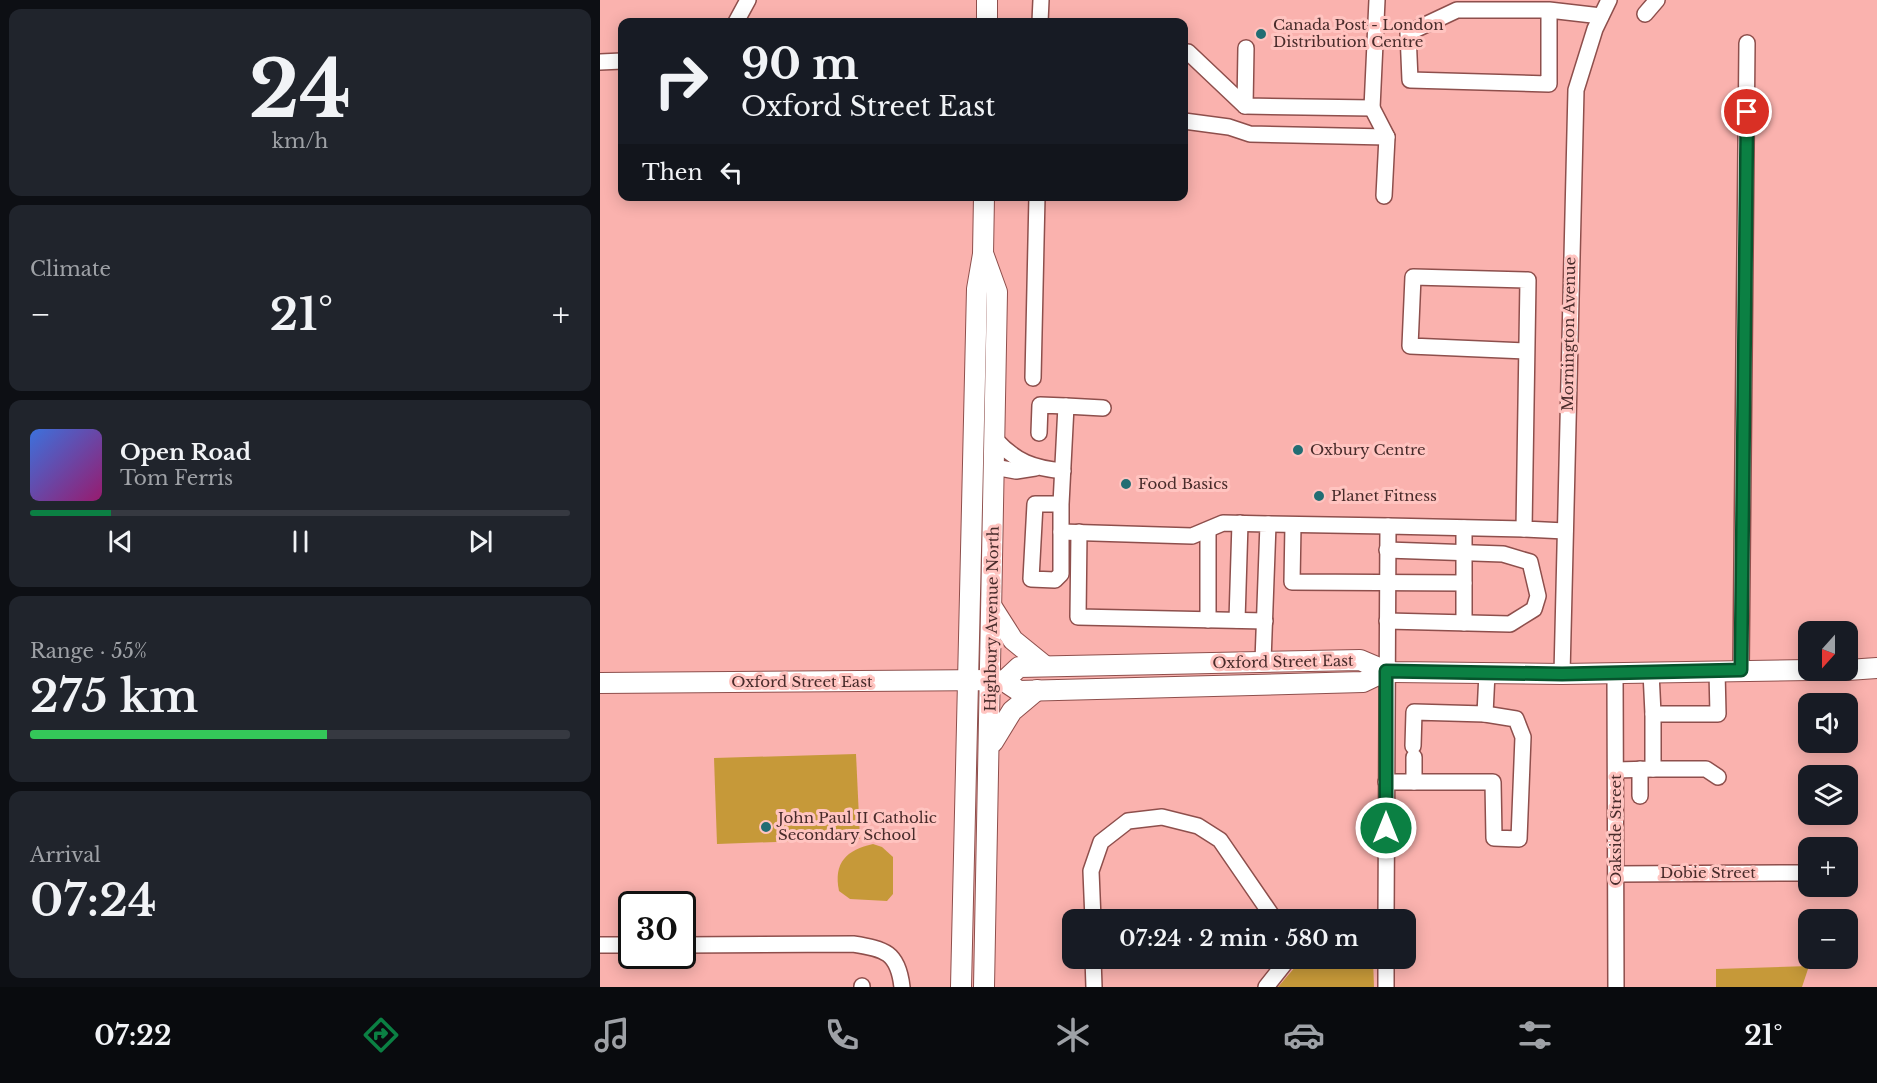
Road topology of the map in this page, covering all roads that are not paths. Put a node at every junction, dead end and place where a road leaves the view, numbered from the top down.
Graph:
1 (748, 0) edge
2 (987, 0) edge
3 (1041, 0) edge
4 (1377, 0) edge
5 (1445, 0) edge
6 (1609, 0) edge
7 (1657, 0) edge
8 (1457, 10) junction
9 (1549, 10) junction
10 (1645, 14) dead end
11 (1601, 16) junction
12 (738, 18) edge
13 (987, 18) edge
14 (1040, 18) edge
15 (1748, 43) dead end
16 (1246, 48) dead end
17 (1188, 52) edge
18 (618, 61) edge
19 (600, 62) edge
20 (1245, 106) junction
21 (1372, 108) junction
22 (1188, 121) edge
23 (1387, 138) junction
24 (1384, 196) dead end
25 (984, 201) edge
26 (1037, 201) edge
27 (982, 254) junction
28 (1526, 351) junction
29 (1033, 378) dead end
30 (1066, 406) junction
31 (1103, 408) dead end
32 (1039, 433) dead end
33 (995, 439) junction
34 (994, 467) junction
35 (1035, 468) junction
36 (1063, 471) junction
37 (1061, 504) junction
38 (1240, 523) junction
39 (1268, 524) junction
40 (1293, 525) junction
41 (1388, 526) junction
42 (1464, 528) junction
43 (1524, 529) junction
44 (1208, 530) junction
45 (1565, 531) junction
46 (1061, 532) junction
47 (1079, 532) junction
48 (1388, 550) junction
49 (1464, 552) junction
50 (1387, 582) junction
51 (1464, 583) junction
52 (991, 606) junction
53 (1208, 620) junction
54 (1237, 620) junction
55 (1265, 621) junction
56 (1387, 621) junction
57 (1464, 623) junction
58 (1263, 661) junction
59 (1045, 666) junction
60 (1877, 668) edge
61 (1858, 669) edge
62 (1741, 670) junction
63 (1798, 670) edge
64 (1386, 671) junction
65 (1717, 671) junction
66 (1487, 672) junction
67 (1652, 672) junction
68 (1615, 673) junction
69 (1562, 674) junction
70 (969, 681) junction
71 (998, 681) junction
72 (600, 683) edge
73 (1037, 690) junction
74 (1485, 714) junction
75 (1653, 714) junction
76 (990, 747) junction
77 (1646, 769) junction
78 (1616, 770) junction
79 (1718, 777) dead end
80 (1386, 782) junction
81 (1414, 782) junction
82 (1640, 796) dead end
83 (1798, 873) edge
84 (1617, 874) junction
85 (1092, 909) edge
86 (1267, 909) edge
87 (1386, 909) edge
88 (600, 945) edge
89 (618, 945) edge
90 (696, 945) edge
91 (1093, 969) edge
92 (1280, 969) edge
93 (1386, 969) edge
94 (902, 987) edge
95 (961, 987) edge
96 (984, 987) edge
97 (1094, 987) edge
98 (1266, 987) edge
99 (1386, 987) edge
100 (1616, 987) edge

1 - 12 street
2 - 13 main road
3 - 14 street
4 - 21 street
5 - 8 street
6 - 11 street, Mornington Avenue
7 - 10 street
8 - 9 street
8 - 9 street
9 - 11 street
11 - 45 street, Mornington Avenue
15 - 62 street
16 - 20 street
17 - 20 street
18 - 19 street
20 - 21 street
21 - 23 street
22 - 23 street
23 - 24 street
25 - 27 main road, Highbury Avenue North
26 - 29 street
27 - 33 main road, Highbury Avenue North
27 - 70 main road, Highbury Avenue North
28 - 28 street
28 - 43 street
30 - 31 street
30 - 32 street
30 - 36 street
33 - 34 main road, Highbury Avenue North
33 - 35 street
34 - 35 street
34 - 52 main road, Highbury Avenue North
35 - 36 street
36 - 37 street
37 - 46 street
37 - 46 street
38 - 39 street
38 - 44 street
38 - 54 street
39 - 40 street
39 - 55 street
40 - 41 street
40 - 50 street
41 - 42 street
41 - 48 street
42 - 43 street
42 - 49 street
43 - 45 street
44 - 47 street
44 - 53 street
45 - 69 street, Mornington Avenue
46 - 47 street
47 - 53 street
48 - 49 street
48 - 50 street
49 - 51 street
49 - 57 street
50 - 51 street
50 - 56 street
51 - 57 street
52 - 59 main road
52 - 71 main road, Highbury Avenue North
53 - 54 street
54 - 55 street
55 - 58 street
56 - 57 street
56 - 64 street
58 - 59 main road, Oxford Street East
58 - 64 main road, Oxford Street East
59 - 71 main road, Oxford Street East
60 - 61 main road
62 - 63 main road, Oxford Street East
62 - 65 main road, Oxford Street East
64 - 66 main road, Oxford Street East
64 - 73 main road, Oxford Street East
64 - 80 street
65 - 67 main road, Oxford Street East
65 - 75 street
66 - 69 main road, Oxford Street East
66 - 74 street
67 - 68 main road, Oxford Street East
67 - 75 street
68 - 69 main road, Oxford Street East
68 - 78 street, Oakside Street
70 - 71 main road, Oxford Street East
70 - 72 main road, Oxford Street East
70 - 95 main road, Highbury Avenue North
71 - 73 main road, Oxford Street East
71 - 76 main road, Highbury Avenue North
73 - 76 main road
74 - 81 street
74 - 81 street
75 - 77 street
76 - 96 main road, Highbury Avenue North
77 - 78 street
77 - 79 street
77 - 82 street
78 - 84 street, Oakside Street
80 - 81 street
80 - 87 street
83 - 84 street, Dobie Street
84 - 100 street, Oakside Street
85 - 86 street
88 - 89 street
90 - 94 street
91 - 97 street
92 - 98 street
93 - 99 street

